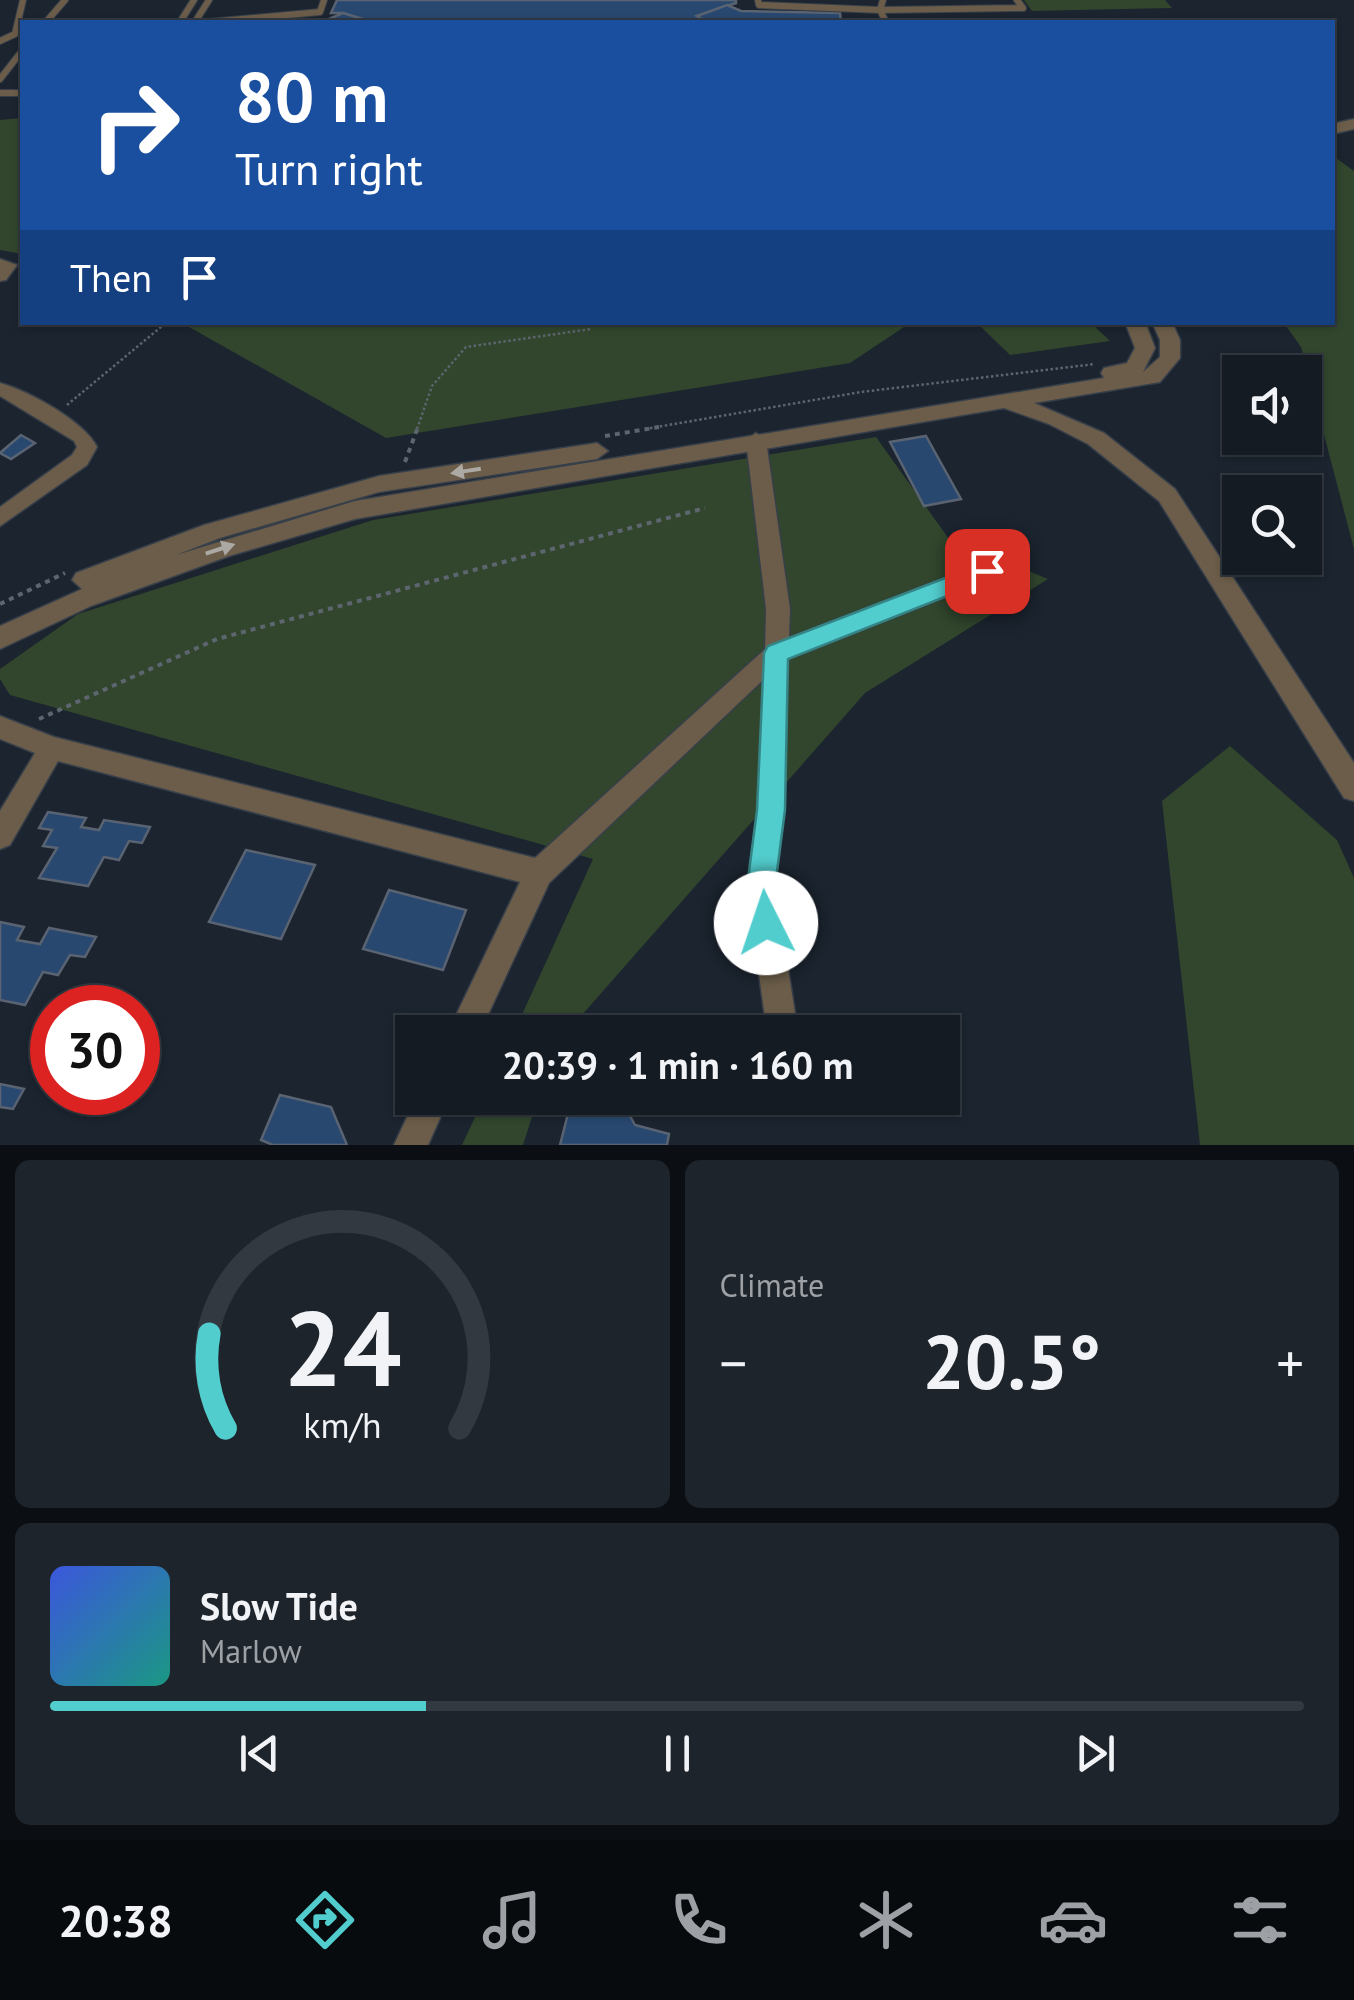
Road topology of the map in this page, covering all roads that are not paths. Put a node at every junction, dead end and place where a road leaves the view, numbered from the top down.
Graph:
1 (23, 0) edge
2 (64, 0) edge
3 (324, 0) edge
4 (758, 0) edge
5 (866, 0) edge
6 (883, 0) edge
7 (998, 0) edge
8 (1017, 0) edge
9 (1003, 8) junction
10 (880, 10) junction
11 (48, 20) edge
12 (231, 20) edge
13 (885, 20) edge
14 (0, 40) edge
15 (20, 54) edge
16 (0, 79) edge
17 (0, 264) edge
18 (0, 276) edge
19 (1137, 325) edge
20 (1163, 325) edge
21 (0, 389) edge
22 (1004, 402) junction
23 (756, 440) junction
24 (0, 518) edge
25 (987, 571) dead end
26 (0, 623) edge
27 (0, 638) edge
28 (776, 653) junction
29 (6, 729) edge
30 (52, 748) junction
31 (1354, 788) edge
32 (0, 836) edge
33 (539, 873) junction
34 (472, 1015) edge
35 (780, 1015) edge
36 (425, 1115) edge
37 (411, 1145) edge

1 - 14 lane
2 - 11 lane
3 - 12 lane
4 - 10 lane
5 - 10 lane
6 - 10 lane
7 - 9 lane
8 - 9 lane
9 - 10 lane
10 - 13 lane
15 - 16 lane
17 - 18 street
19 -> 26 street
20 - 22 street
21 - 24 street
22 - 23 street
22 - 31 street
27 -> 23 street
23 - 28 street
25 - 28 street
28 - 33 street
28 - 35 street
29 - 30 street
30 - 32 street
30 - 33 street
33 - 34 street
36 - 37 street

